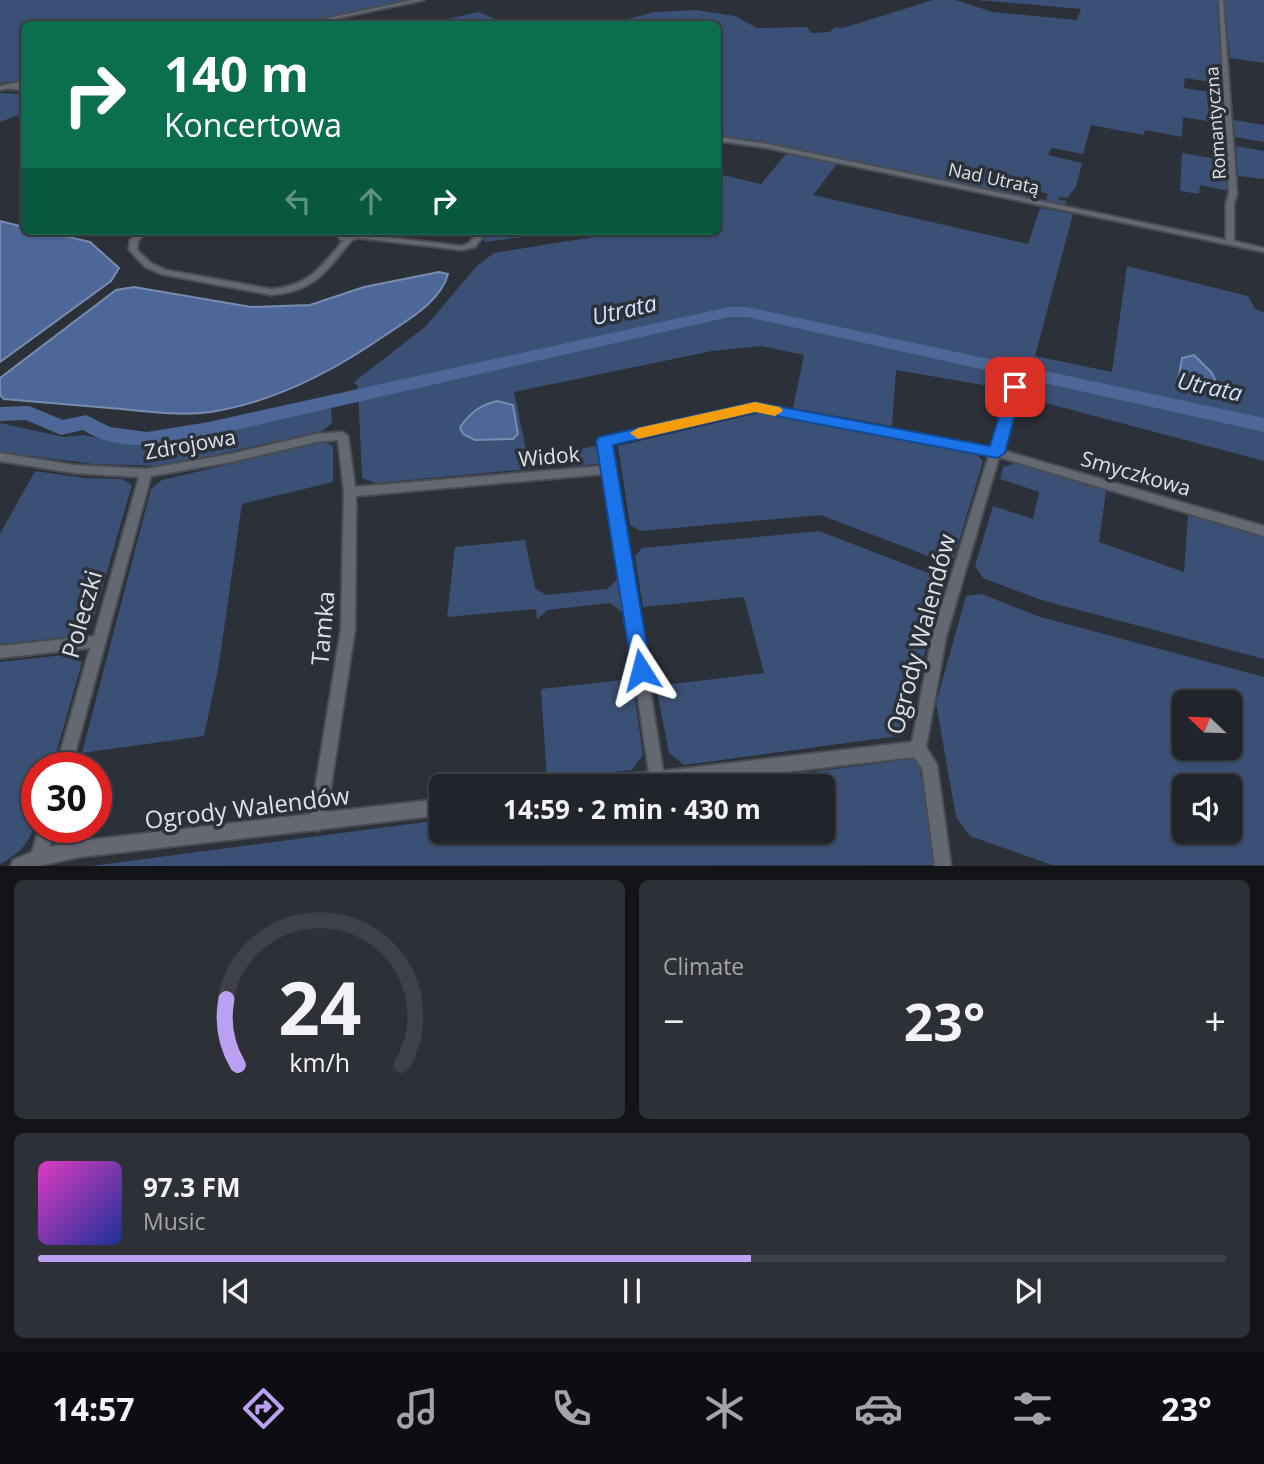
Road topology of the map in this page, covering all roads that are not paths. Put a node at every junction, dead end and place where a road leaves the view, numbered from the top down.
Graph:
1 (421, 0) edge
2 (1221, 0) edge
3 (318, 21) edge
4 (21, 84) edge
5 (2, 87) edge
6 (21, 88) edge
7 (721, 139) edge
8 (139, 235) edge
9 (347, 235) edge
10 (366, 235) edge
11 (387, 235) edge
12 (480, 235) edge
13 (382, 240) junction
14 (1230, 243) junction
15 (1264, 250) edge
16 (1015, 387) dead end
17 (343, 436) joint
18 (997, 453) junction
19 (0, 457) edge
20 (609, 470) junction
21 (146, 473) junction
22 (350, 492) junction
23 (1264, 531) edge
24 (99, 641) junction
25 (0, 652) edge
26 (918, 749) junction
27 (68, 752) edge
28 (656, 774) edge
29 (693, 774) edge
30 (429, 809) edge
31 (317, 823) junction
32 (42, 843) edge
33 (38, 857) junction
34 (19, 866) edge
35 (943, 866) edge

1 - 3 street
2 - 14 street, Romantyczna
4 - 5 street
5 - 6 street
7 - 14 street, Nad Utratą
8 - 9 street
10 - 13 street
11 - 13 street
12 - 13 street
14 - 15 street, Nad Utratą
16 - 18 street, Ogrody Walendów
17 - 21 street, Zdrojowa
17 - 22 street, Tamka
18 - 20 street, Smyczkowa
18 - 23 street, Smyczkowa
18 - 26 street, Ogrody Walendów
19 - 21 street, Zdrojowa
20 - 22 street, Widok
20 - 28 street, Widok
21 - 24 street, Poleczki
22 - 31 street, Tamka
24 - 25 street
24 - 27 street, Poleczki
26 - 29 street, Ogrody Walendów
26 - 35 street
30 - 31 street, Ogrody Walendów
31 - 33 street, Ogrody Walendów
32 - 33 street
33 - 34 street, Ogrody Walendów

